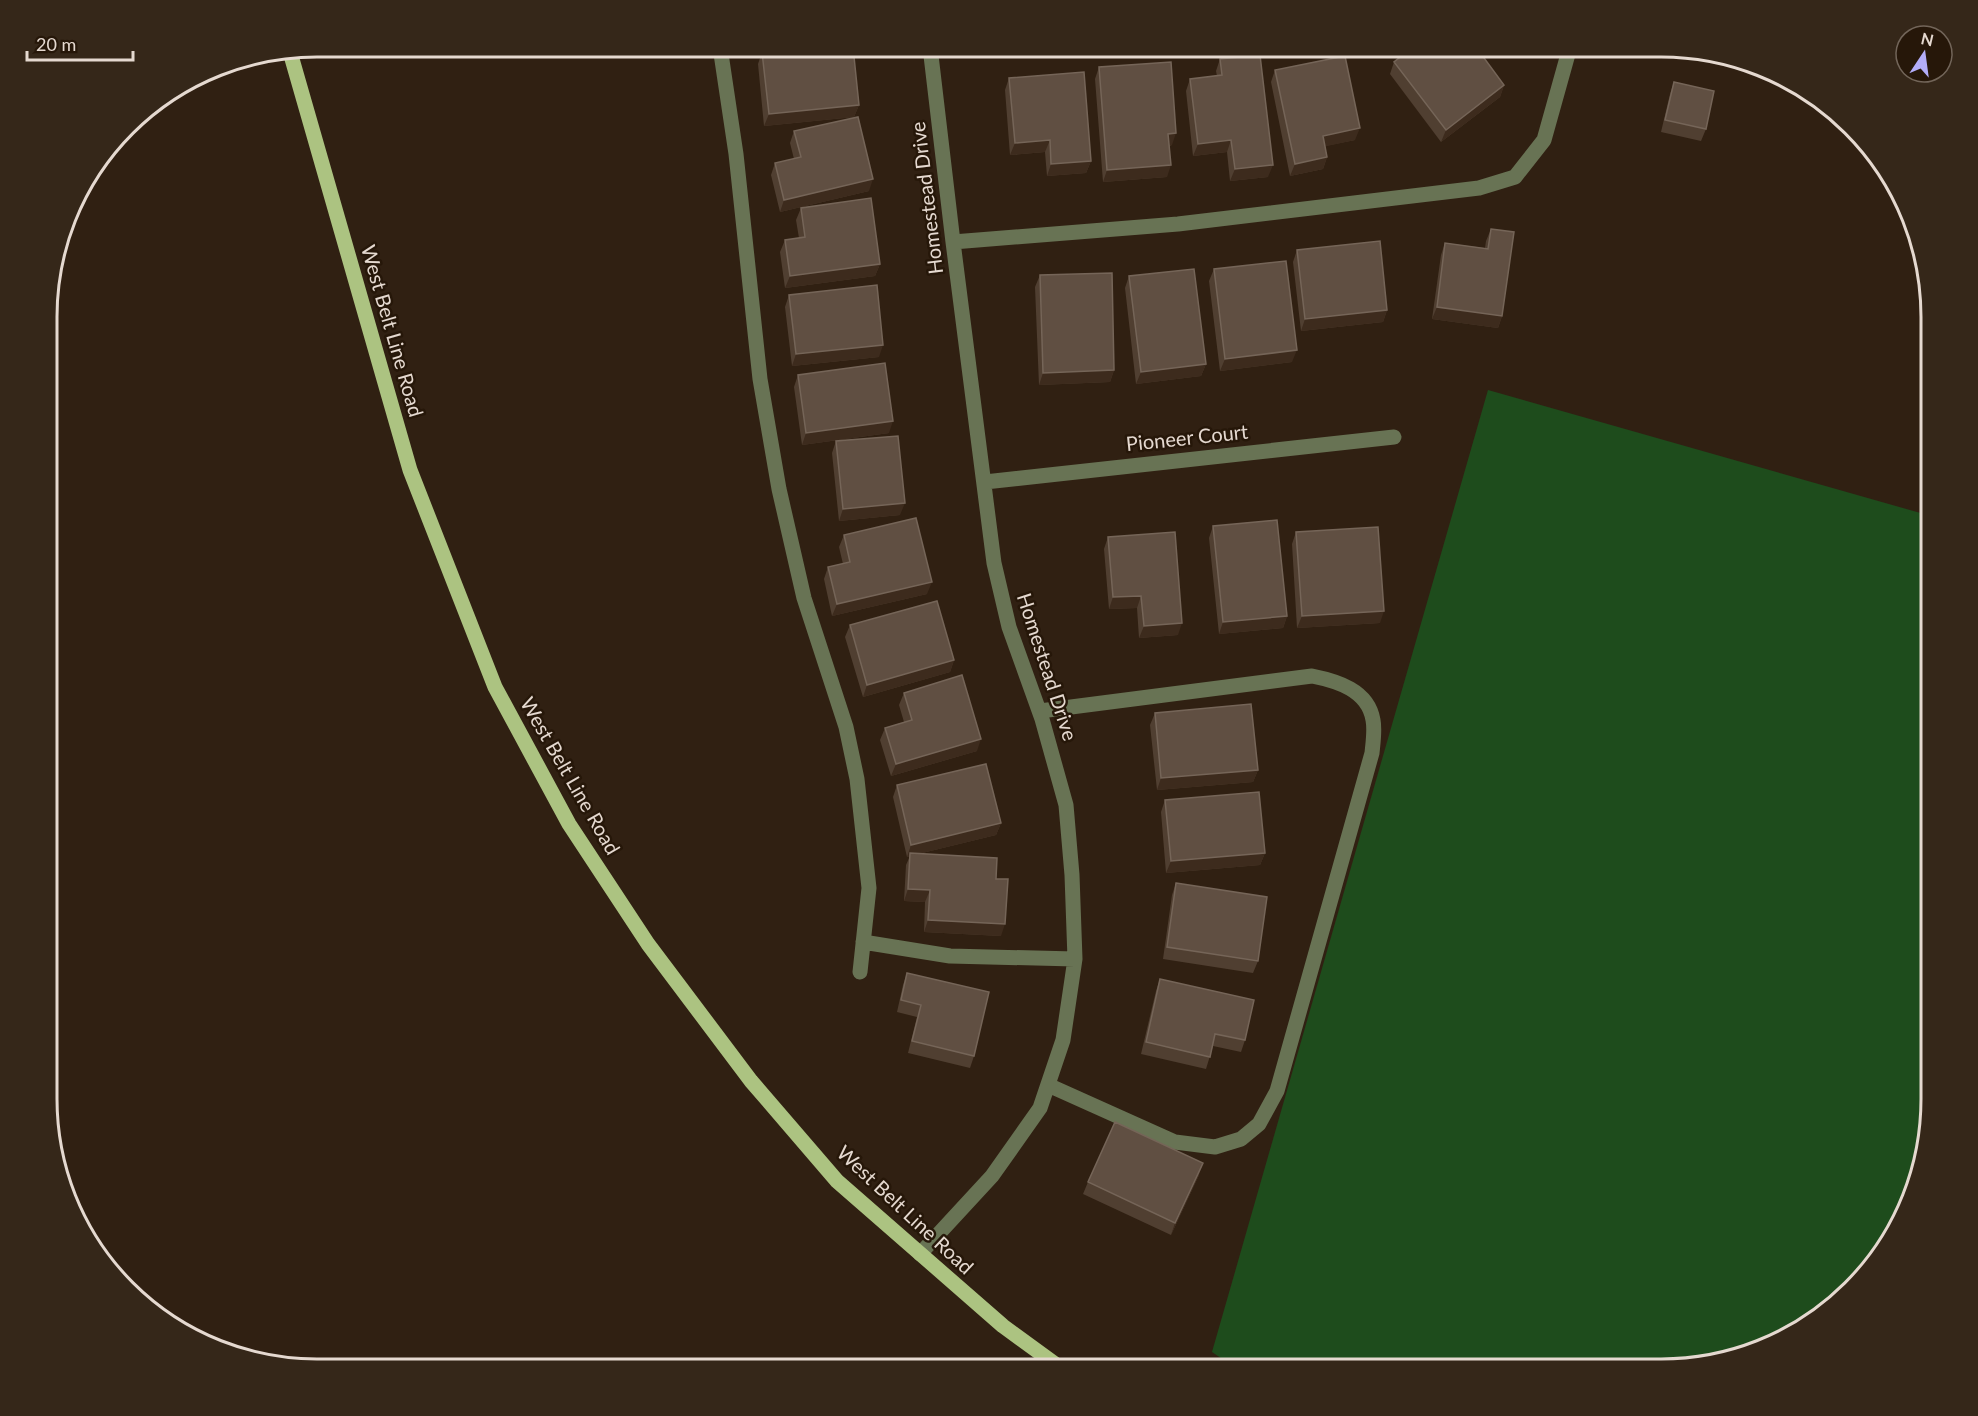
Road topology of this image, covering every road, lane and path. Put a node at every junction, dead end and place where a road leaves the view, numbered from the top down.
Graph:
1 (721, 57) edge
2 (931, 57) edge
3 (1567, 57) edge
4 (292, 58) edge
5 (953, 243) junction
6 (1394, 437) dead end
7 (985, 482) junction
8 (1040, 711) junction
9 (863, 942) junction
10 (1075, 959) junction
11 (860, 972) dead end
12 (1048, 1085) junction
13 (920, 1254) junction
14 (1048, 1359) edge

1 - 9 street
2 - 5 street, Homestead Drive
3 - 5 street
4 - 13 main road, West Belt Line Road
5 - 7 street, Homestead Drive
6 - 7 street, Pioneer Court
7 - 8 street, Homestead Drive
8 - 10 street, Homestead Drive
8 - 12 street
9 - 10 street
9 - 11 street
10 - 12 street, Homestead Drive
12 - 13 street, Homestead Drive
13 - 14 main road, West Belt Line Road

